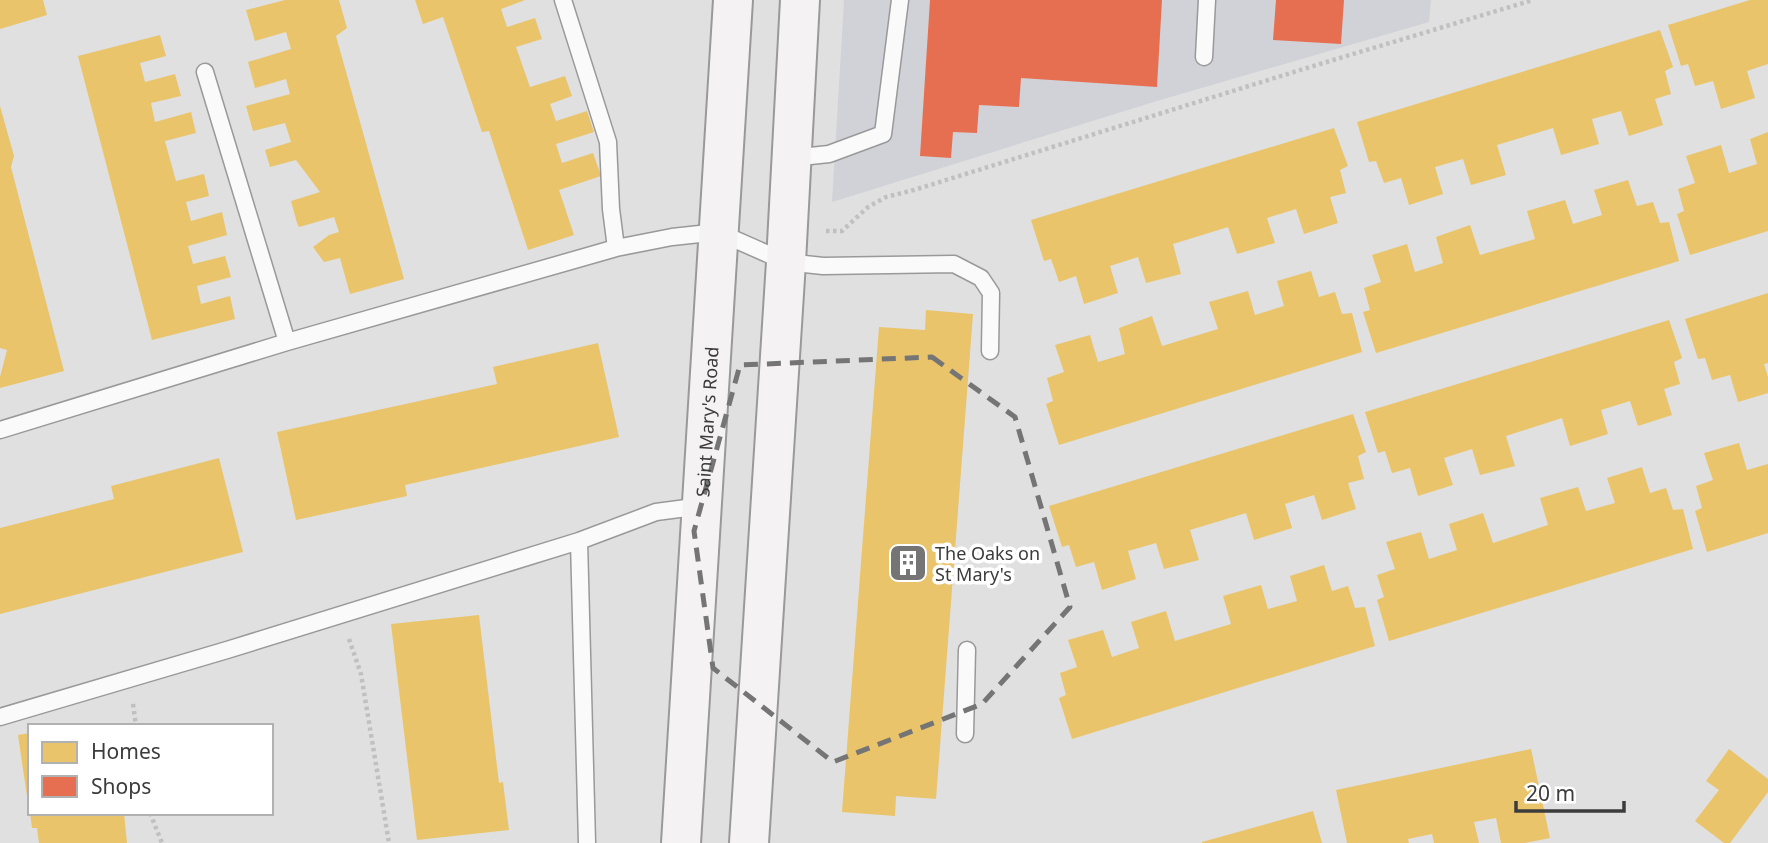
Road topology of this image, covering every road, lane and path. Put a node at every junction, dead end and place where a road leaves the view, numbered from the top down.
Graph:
1 (563, 0) edge
2 (733, 0) edge
3 (800, 0) edge
4 (900, 0) edge
5 (1207, 0) edge
6 (1533, 0) edge
7 (1204, 57) dead end
8 (205, 72) dead end
9 (791, 158) junction
10 (825, 231) dead end
11 (718, 232) junction
12 (616, 248) junction
13 (786, 262) junction
14 (286, 342) junction
15 (989, 351) dead end
16 (0, 430) edge
17 (702, 506) junction
18 (579, 541) junction
19 (341, 615) junction
20 (967, 650) dead end
21 (0, 717) edge
22 (965, 734) dead end
23 (151, 815) edge
24 (162, 843) edge
25 (389, 843) edge
26 (587, 843) edge
27 (681, 843) edge
28 (749, 843) edge

1 - 12 lane
2 - 11 main road, Saint Mary's Road
3 - 9 main road
4 - 9 lane
5 - 7 lane
6 - 10 path
8 - 14 lane
9 - 13 main road
11 - 12 lane
11 - 13 lane
11 - 17 main road, Saint Mary's Road
12 - 14 lane
13 - 15 lane
13 - 28 main road
14 - 16 lane
17 - 18 lane
17 - 27 main road, Saint Mary's Road
18 - 19 lane
18 - 26 lane
19 - 21 lane
19 - 25 path
20 - 22 lane
23 - 24 path

